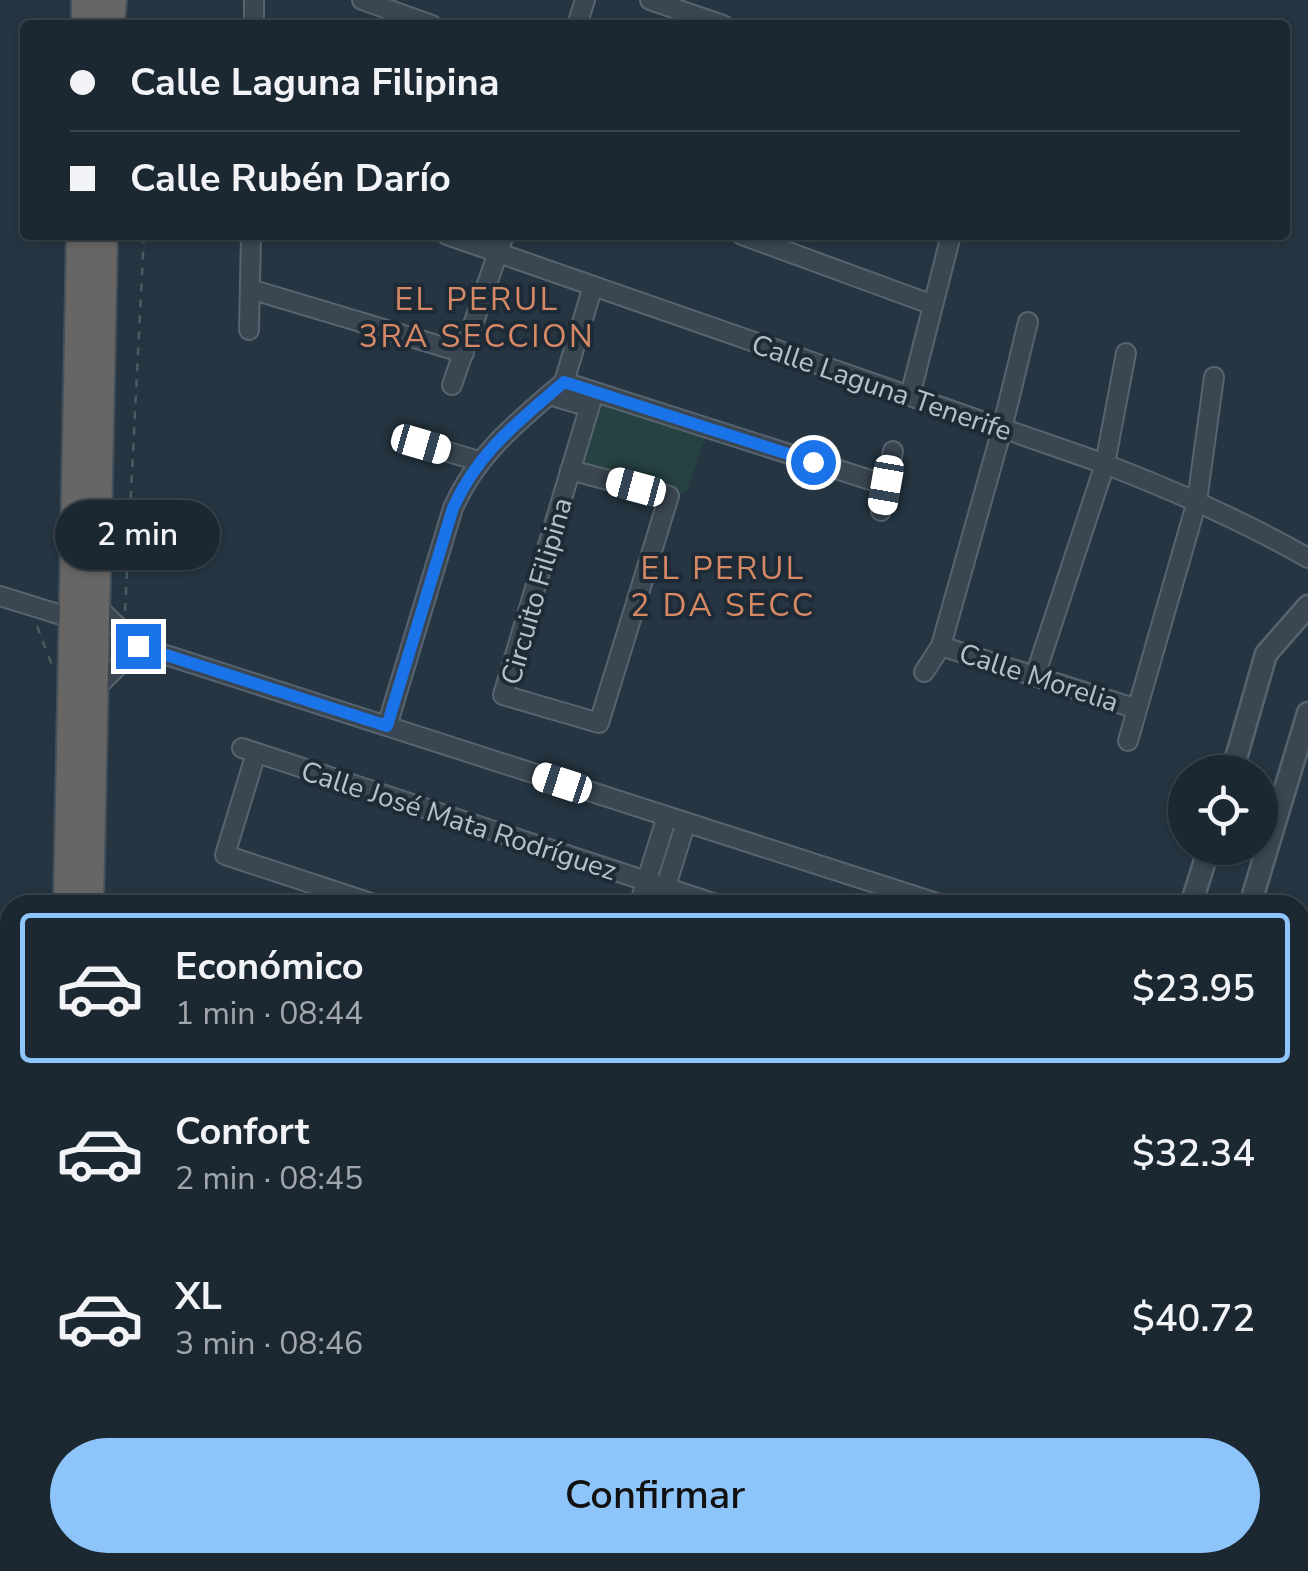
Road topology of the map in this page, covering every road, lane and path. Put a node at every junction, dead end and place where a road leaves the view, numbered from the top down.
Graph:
1 (362, 0) edge
2 (650, 0) edge
3 (678, 18) edge
4 (418, 20) edge
5 (81, 240) edge
6 (102, 240) edge
7 (144, 240) edge
8 (250, 240) edge
9 (756, 240) edge
10 (951, 240) edge
11 (501, 244) edge
12 (593, 286) junction
13 (250, 289) junction
14 (934, 305) junction
15 (1028, 322) dead end
16 (249, 330) dead end
17 (464, 353) junction
18 (1126, 353) dead end
19 (1214, 377) dead end
20 (452, 385) dead end
21 (556, 389) junction
22 (910, 396) junction
23 (591, 400) junction
24 (1002, 429) junction
25 (421, 444) dead end
26 (892, 450) dead end
27 (479, 461) junction
28 (1105, 464) junction
29 (570, 470) junction
30 (886, 485) junction
31 (1197, 501) junction
32 (881, 512) dead end
33 (1308, 558) edge
34 (0, 596) edge
35 (30, 605) junction
36 (1308, 606) edge
37 (85, 612) junction
38 (124, 633) junction
39 (138, 646) junction
40 (941, 646) junction
41 (924, 672) dead end
42 (1035, 676) junction
43 (57, 678) dead end
44 (94, 691) junction
45 (1137, 709) junction
46 (1308, 713) edge
47 (387, 726) junction
48 (1128, 741) dead end
49 (1237, 755) edge
50 (1302, 759) edge
51 (668, 816) junction
52 (686, 822) junction
53 (1204, 865) edge
54 (646, 881) junction
55 (69, 895) edge
56 (89, 895) edge
57 (346, 895) edge
58 (642, 895) edge
59 (661, 895) edge
60 (662, 895) edge
61 (912, 895) edge
62 (1195, 895) edge
63 (1254, 895) edge

1 - 4 street
2 - 3 street
5 - 37 highway
6 - 37 highway
7 - 38 path
8 - 13 street
9 - 14 street
10 - 14 street
11 - 12 street, Calle Laguna Tenerife
11 - 17 street
12 - 21 street
12 - 22 street, Calle Laguna Tenerife
13 - 16 street
13 - 17 street
14 - 22 street
15 - 24 street
17 - 20 street
18 - 28 street
19 - 31 street
21 - 23 street
21 - 27 street
22 - 24 street, Calle Laguna Tenerife
23 - 29 street, Circuito Filipina
23 - 30 street
24 - 28 street, Calle Laguna Tenerife
24 - 40 street
25 - 27 street
26 - 30 street
27 - 47 street
28 - 31 street, Calle Laguna Tenerife
28 - 42 street
29 - 29 street, Circuito Filipina
30 - 32 street
31 - 33 street, Calle Laguna Tenerife
31 - 45 street
34 - 35 street
35 - 37 street
35 - 43 path
36 - 49 street
37 - 38 street
37 - 44 highway
37 - 55 highway
38 - 39 street
39 - 44 street
39 - 47 street
40 - 41 street
40 - 42 street, Calle Morelia
42 - 45 street, Calle Morelia
44 - 56 highway
45 - 48 street
46 - 50 street
47 - 51 street
50 - 63 street
51 - 52 street
51 - 54 street
52 - 60 street
52 - 61 street
53 - 62 street
54 - 57 street, Calle José Mata Rodríguez
54 - 58 street
54 - 59 street, Calle José Mata Rodríguez

